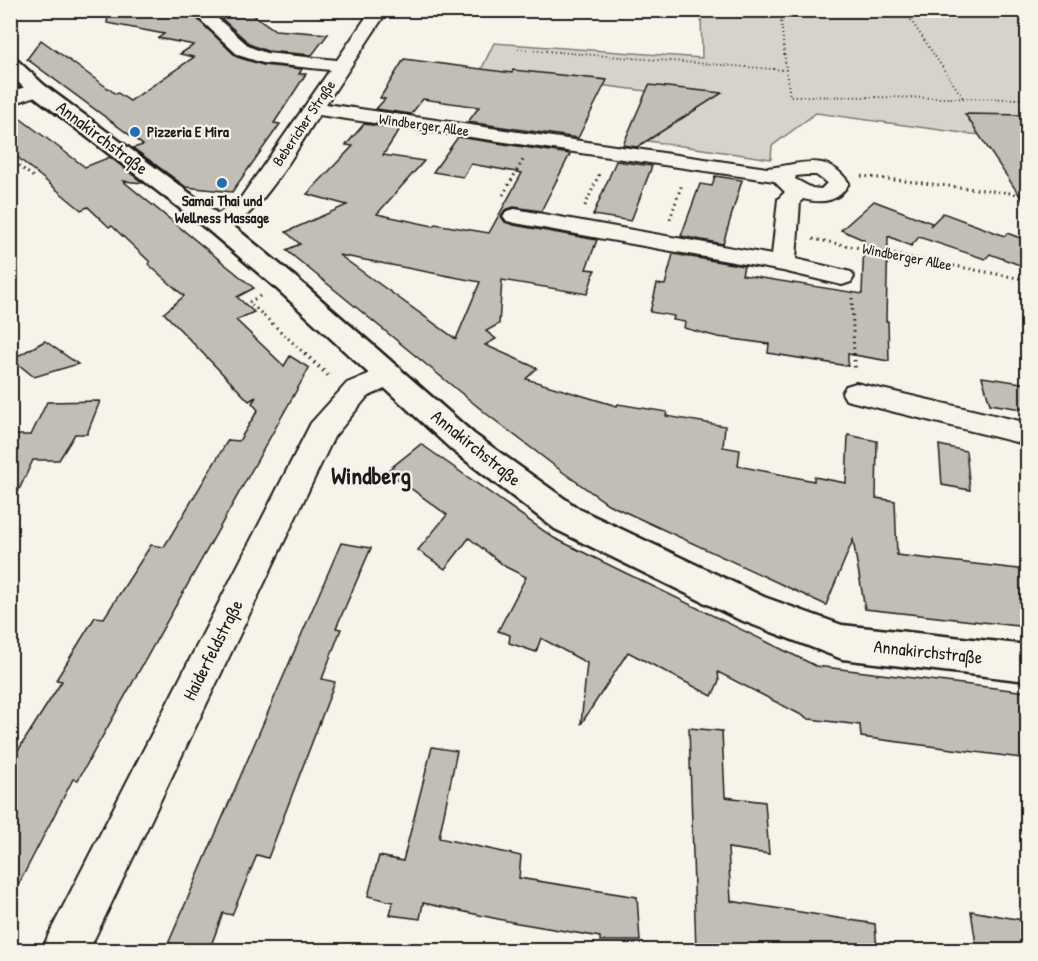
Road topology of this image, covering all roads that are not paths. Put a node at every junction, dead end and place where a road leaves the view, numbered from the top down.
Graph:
1 (198, 10) edge
2 (380, 10) edge
3 (10, 64) edge
4 (342, 66) junction
5 (37, 89) junction
6 (10, 99) edge
7 (314, 108) junction
8 (827, 172) road end
9 (792, 183) junction
10 (515, 216) road end
11 (217, 225) junction
12 (783, 264) junction
13 (842, 277) road end
14 (390, 375) junction
15 (856, 393) road end
16 (1028, 434) edge
17 (1028, 663) edge
18 (65, 951) edge

1 - 4 street
2 - 4 street, Bebericher Straße
3 - 5 street, Annakirchstraße
4 - 7 street, Bebericher Straße
5 - 6 street
5 - 11 street, Annakirchstraße
7 - 9 street, Windberger Allee
7 - 11 street, Bebericher Straße
8 - 9 street, Windberger Allee
9 - 12 street
10 - 12 street
11 - 14 street, Annakirchstraße
12 - 13 street
14 - 17 street, Annakirchstraße
14 - 18 street, Haiderfeldstraße
15 - 16 street

